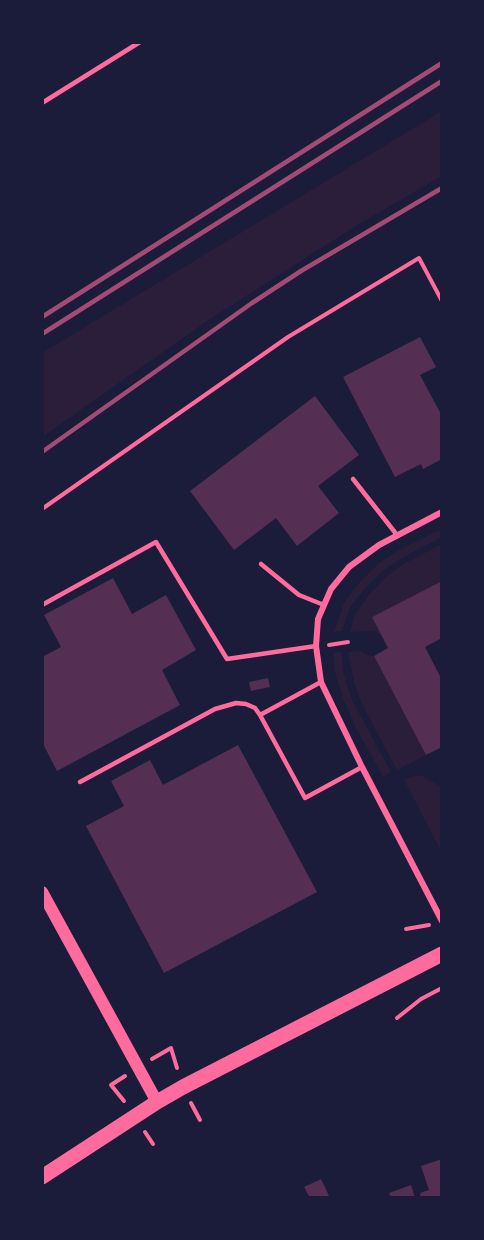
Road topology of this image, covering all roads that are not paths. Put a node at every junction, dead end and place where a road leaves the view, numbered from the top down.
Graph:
1 (140, 42) edge
2 (42, 103) edge
3 (353, 479) dead end
4 (442, 512) edge
5 (398, 535) junction
6 (261, 564) dead end
7 (42, 605) edge
8 (324, 605) junction
9 (316, 646) junction
10 (321, 682) junction
11 (260, 715) junction
12 (362, 767) junction
13 (80, 782) dead end
14 (42, 892) edge
15 (442, 921) edge
16 (442, 954) edge
17 (157, 1102) junction
18 (42, 1177) edge

1 - 2 lane
3 - 5 lane
4 - 5 street
5 - 8 street
6 - 8 lane
7 - 9 lane
8 - 9 street
9 - 10 street
10 - 11 lane
10 - 12 street
11 - 12 lane
11 - 13 lane
12 - 15 street
14 - 17 main road
16 - 17 main road
17 - 18 main road

